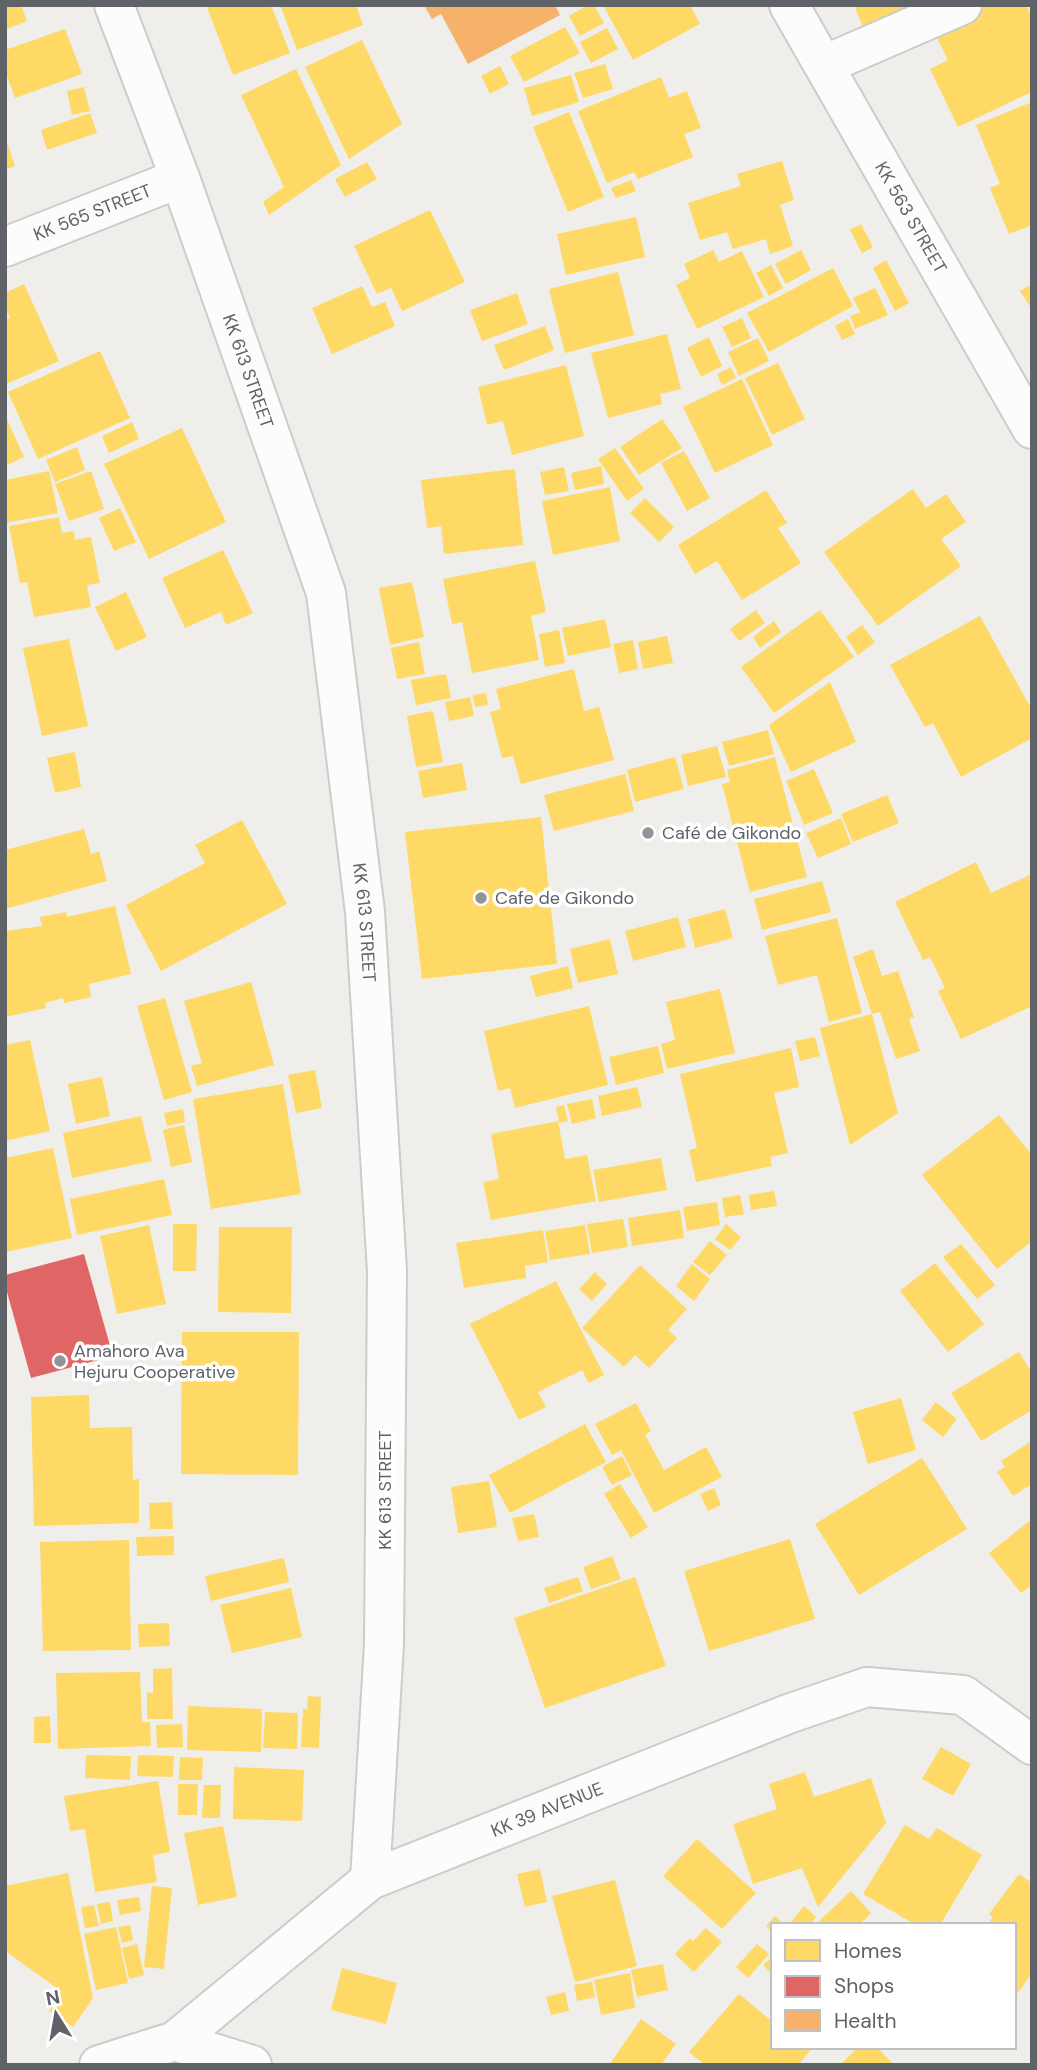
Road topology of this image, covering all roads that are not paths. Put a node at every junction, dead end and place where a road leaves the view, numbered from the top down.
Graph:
1 (114, 5) edge
2 (789, 5) edge
3 (962, 5) edge
4 (824, 65) junction
5 (180, 178) junction
6 (5, 247) edge
7 (1018, 377) edge
8 (1032, 429) edge
9 (1032, 1745) edge
10 (370, 1880) junction
11 (175, 2040) junction
12 (99, 2065) edge
13 (252, 2065) edge

1 - 5 street, KK 613 STREET
2 - 4 street, KK 563 STREET
3 - 4 street
4 - 7 street, KK 563 STREET
5 - 6 street, KK 565 STREET
5 - 10 street, KK 613 STREET
7 - 8 street, KK 563 STREET
9 - 10 street, KK 39 AVENUE
10 - 11 street, KK 39 AVENUE
11 - 12 street, KK 39 AVENUE
11 - 13 street

